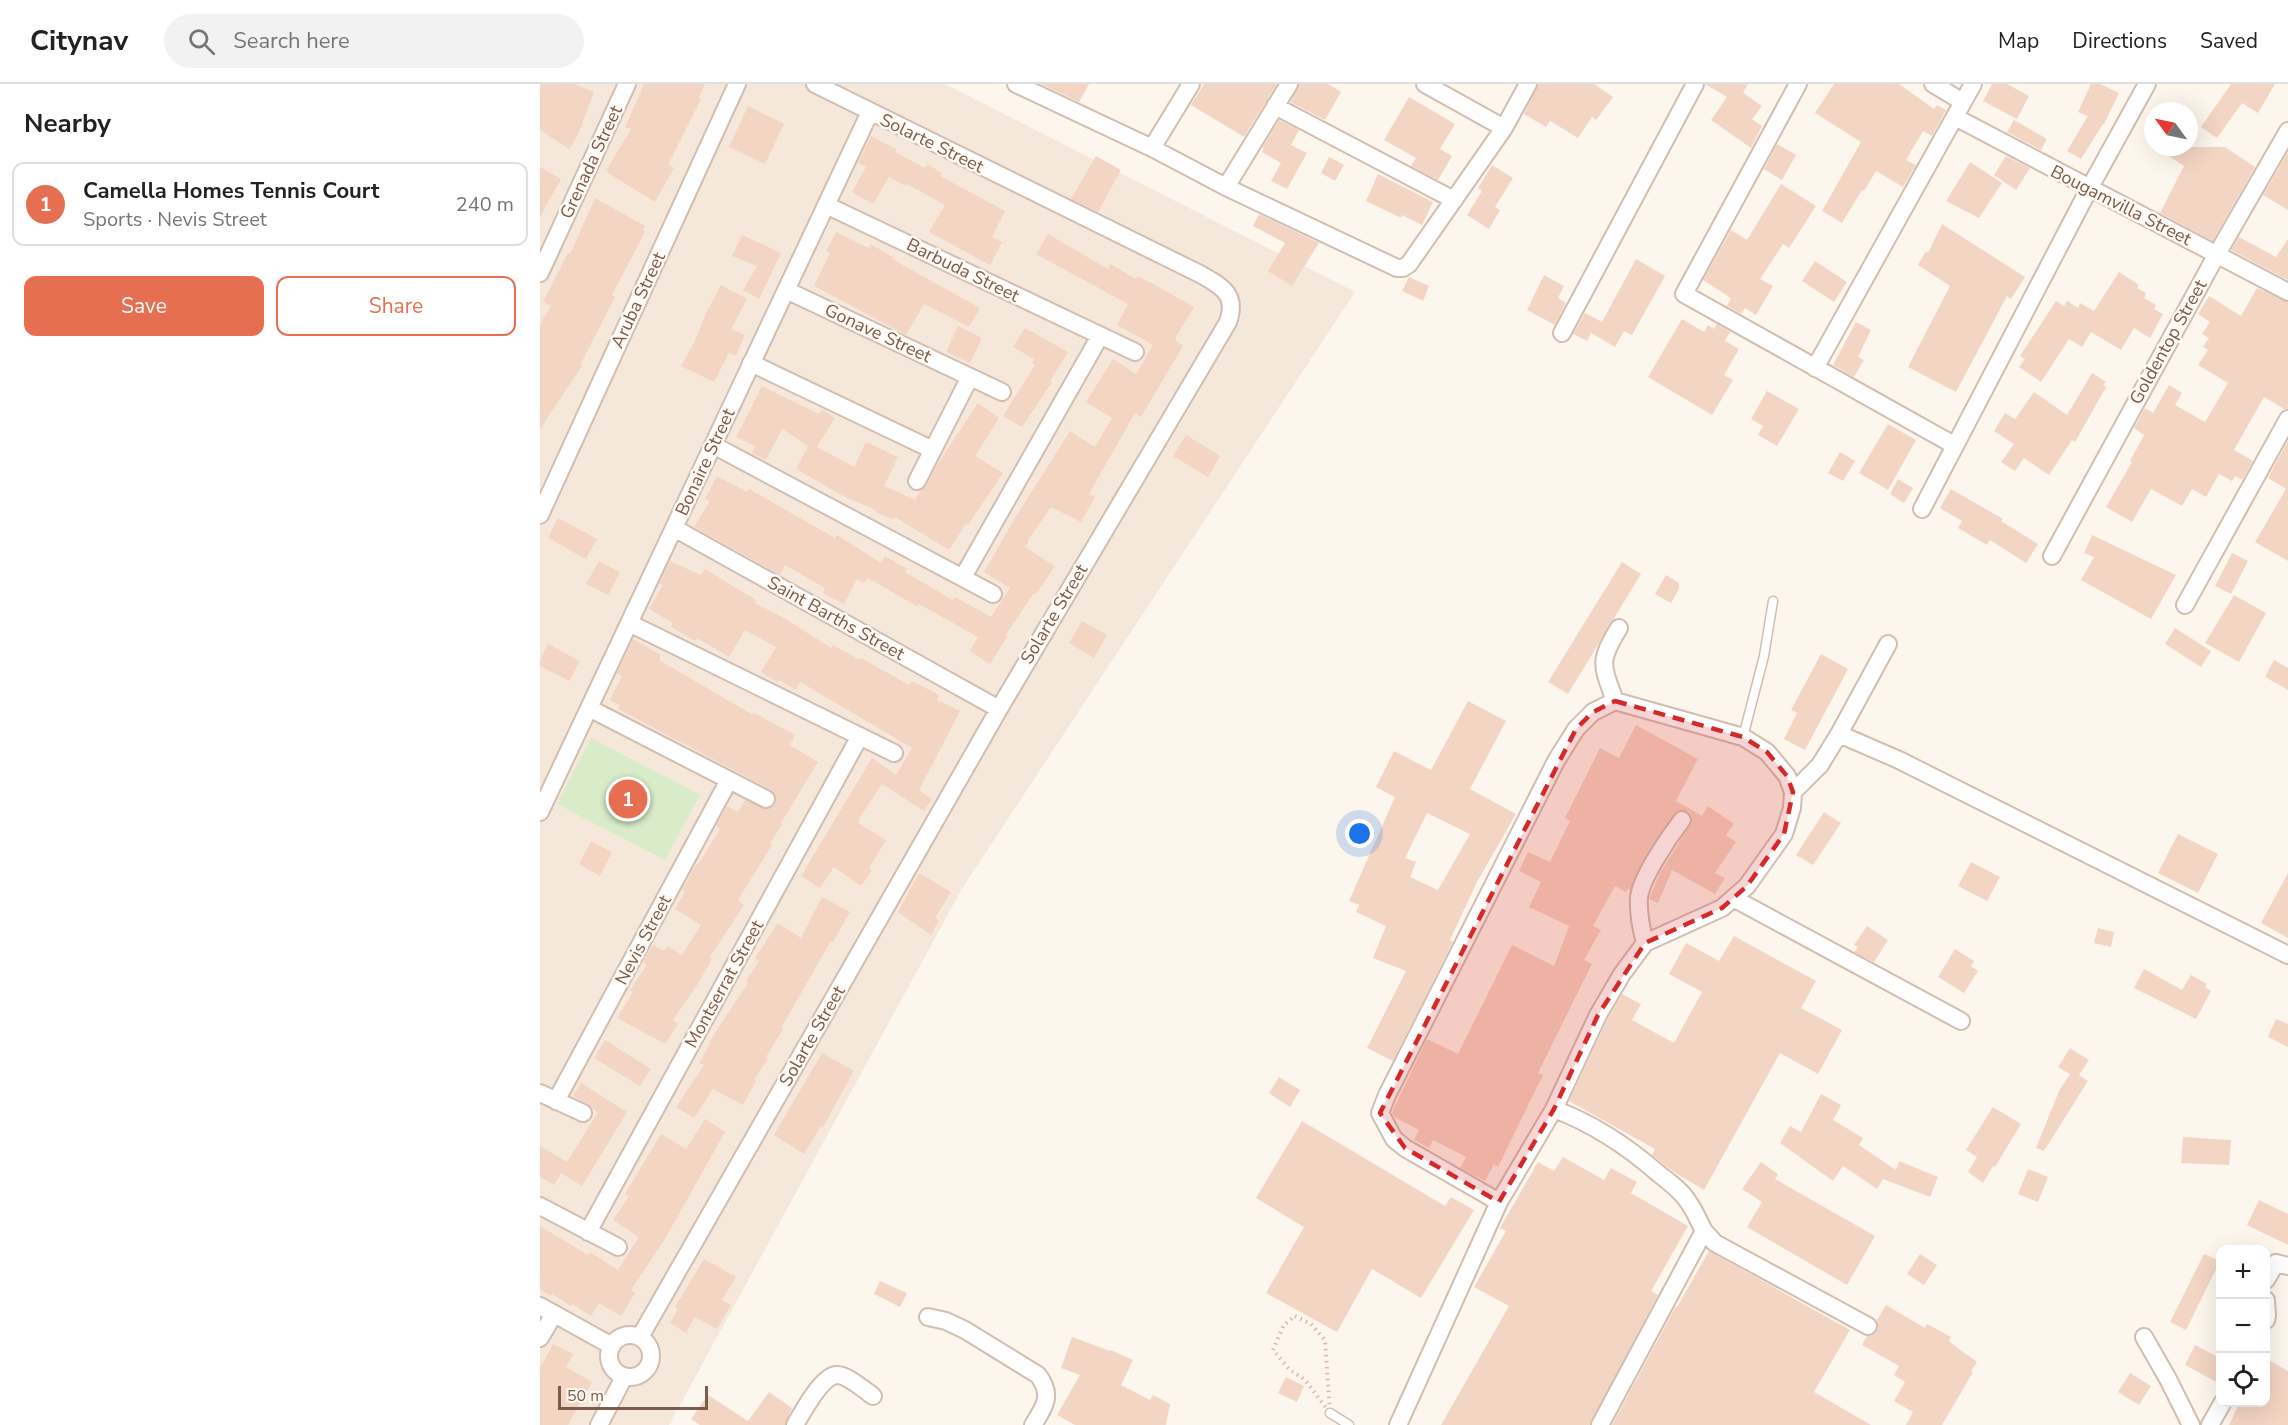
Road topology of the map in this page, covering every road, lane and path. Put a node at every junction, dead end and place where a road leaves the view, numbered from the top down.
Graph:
1 (627, 84) edge
2 (737, 84) edge
3 (815, 84) edge
4 (1016, 84) edge
5 (1191, 84) edge
6 (1289, 84) edge
7 (1425, 84) edge
8 (1528, 84) edge
9 (1695, 84) edge
10 (1798, 84) edge
11 (1933, 84) edge
12 (1973, 84) edge
13 (2147, 84) edge
14 (1963, 102) junction
15 (1275, 105) junction
16 (870, 112) junction
17 (1955, 117) junction
18 (1504, 128) junction
19 (2288, 131) edge
20 (1152, 148) junction
21 (1227, 188) junction
22 (2089, 189) junction
23 (1454, 200) junction
24 (826, 205) junction
25 (2217, 254) junction
26 (540, 273) edge
27 (786, 290) junction
28 (2288, 292) edge
29 (1562, 333) dead end
30 (1100, 336) junction
31 (1135, 352) dead end
32 (751, 363) junction
33 (1815, 368) junction
34 (970, 377) junction
35 (1002, 392) dead end
36 (2288, 419) edge
37 (713, 445) junction
38 (1954, 445) junction
39 (933, 450) junction
40 (917, 481) dead end
41 (1922, 509) dead end
42 (540, 515) edge
43 (674, 528) junction
44 (2052, 556) dead end
45 (963, 577) junction
46 (993, 594) dead end
47 (1773, 601) dead end
48 (2185, 605) dead end
49 (629, 623) junction
50 (1619, 628) dead end
51 (1888, 644) dead end
52 (1615, 701) junction
53 (589, 708) junction
54 (999, 709) junction
55 (1839, 734) junction
56 (860, 736) junction
57 (1743, 737) junction
58 (894, 753) dead end
59 (729, 780) junction
60 (1793, 792) junction
61 (766, 799) dead end
62 (540, 812) edge
63 (1682, 820) dead end
64 (1733, 898) junction
65 (1645, 943) junction
66 (2288, 955) edge
67 (1961, 1021) dead end
68 (540, 1093) edge
69 (556, 1101) junction
70 (1554, 1109) junction
71 (583, 1113) dead end
72 (1499, 1202) junction
73 (540, 1206) edge
74 (1704, 1231) junction
75 (588, 1232) junction
76 (618, 1247) dead end
77 (2288, 1266) edge
78 (2270, 1272) edge
79 (547, 1310) edge
80 (928, 1317) dead end
81 (1868, 1326) dead end
82 (640, 1337) junction
83 (2144, 1337) dead end
84 (540, 1338) edge
85 (612, 1346) junction
86 (624, 1377) junction
87 (873, 1396) dead end
88 (2220, 1407) edge
89 (1330, 1413) junction
90 (599, 1425) edge
91 (795, 1425) edge
92 (1033, 1425) edge
93 (1349, 1425) edge
94 (1398, 1425) edge
95 (1600, 1425) edge
96 (2191, 1425) edge
97 (2210, 1425) edge

1 - 26 street, Grenada Street
2 - 42 street, Aruba Street
3 - 16 street, Solarte Street
4 - 20 street
5 - 20 street
6 - 15 street
7 - 18 street
8 - 18 street
9 - 29 street
10 - 33 street
11 - 14 street
12 - 14 street
13 - 22 street
14 - 17 street
15 - 21 street
15 - 23 street
16 - 24 street, Bonaire Street
16 - 54 street, Solarte Street
17 - 22 street, Bougamvilla Street
17 - 33 street
18 - 23 street
19 - 25 street, Goldentop Street
20 - 21 street
21 - 23 street
22 - 25 street, Bougamvilla Street
22 - 38 street
24 - 27 street, Bonaire Street
24 - 30 street, Barbuda Street
25 - 28 street, Bougamvilla Street
25 - 44 street, Goldentop Street
27 - 32 street, Bonaire Street
27 - 34 street, Gonave Street
30 - 31 street, Barbuda Street
30 - 45 street
32 - 37 street, Bonaire Street
32 - 39 street
33 - 38 street
34 - 35 street, Gonave Street
34 - 39 street
36 - 48 street
37 - 43 street, Bonaire Street
37 - 45 street
38 - 41 street
39 - 40 street
43 - 49 street, Bonaire Street
43 - 54 street, Saint Barths Street
45 - 46 street
47 - 57 lane
49 - 53 street, Bonaire Street
49 - 56 street
50 - 52 street
51 - 55 street
52 - 57 street
52 - 72 street
53 - 59 street
53 - 62 street, Bonaire Street
54 - 82 street, Solarte Street
55 - 60 street
55 - 66 street
56 - 58 street
56 - 75 street, Montserrat Street
57 - 60 street
59 - 61 street
59 - 69 street, Nevis Street
60 - 64 street
63 - 65 street
64 - 65 street
64 - 67 street
65 - 70 street
68 - 69 street
69 - 71 street
70 - 72 street
70 - 74 street
72 - 94 street
73 - 75 street
74 - 81 street
74 - 95 street
75 - 76 street
77 - 78 street
79 - 84 street
79 - 85 street
80 - 92 street
82 - 85 street
82 - 86 street
83 - 96 street
85 - 86 street
86 - 90 street
87 - 91 street
88 - 97 street
89 - 89 path
89 - 93 lane

